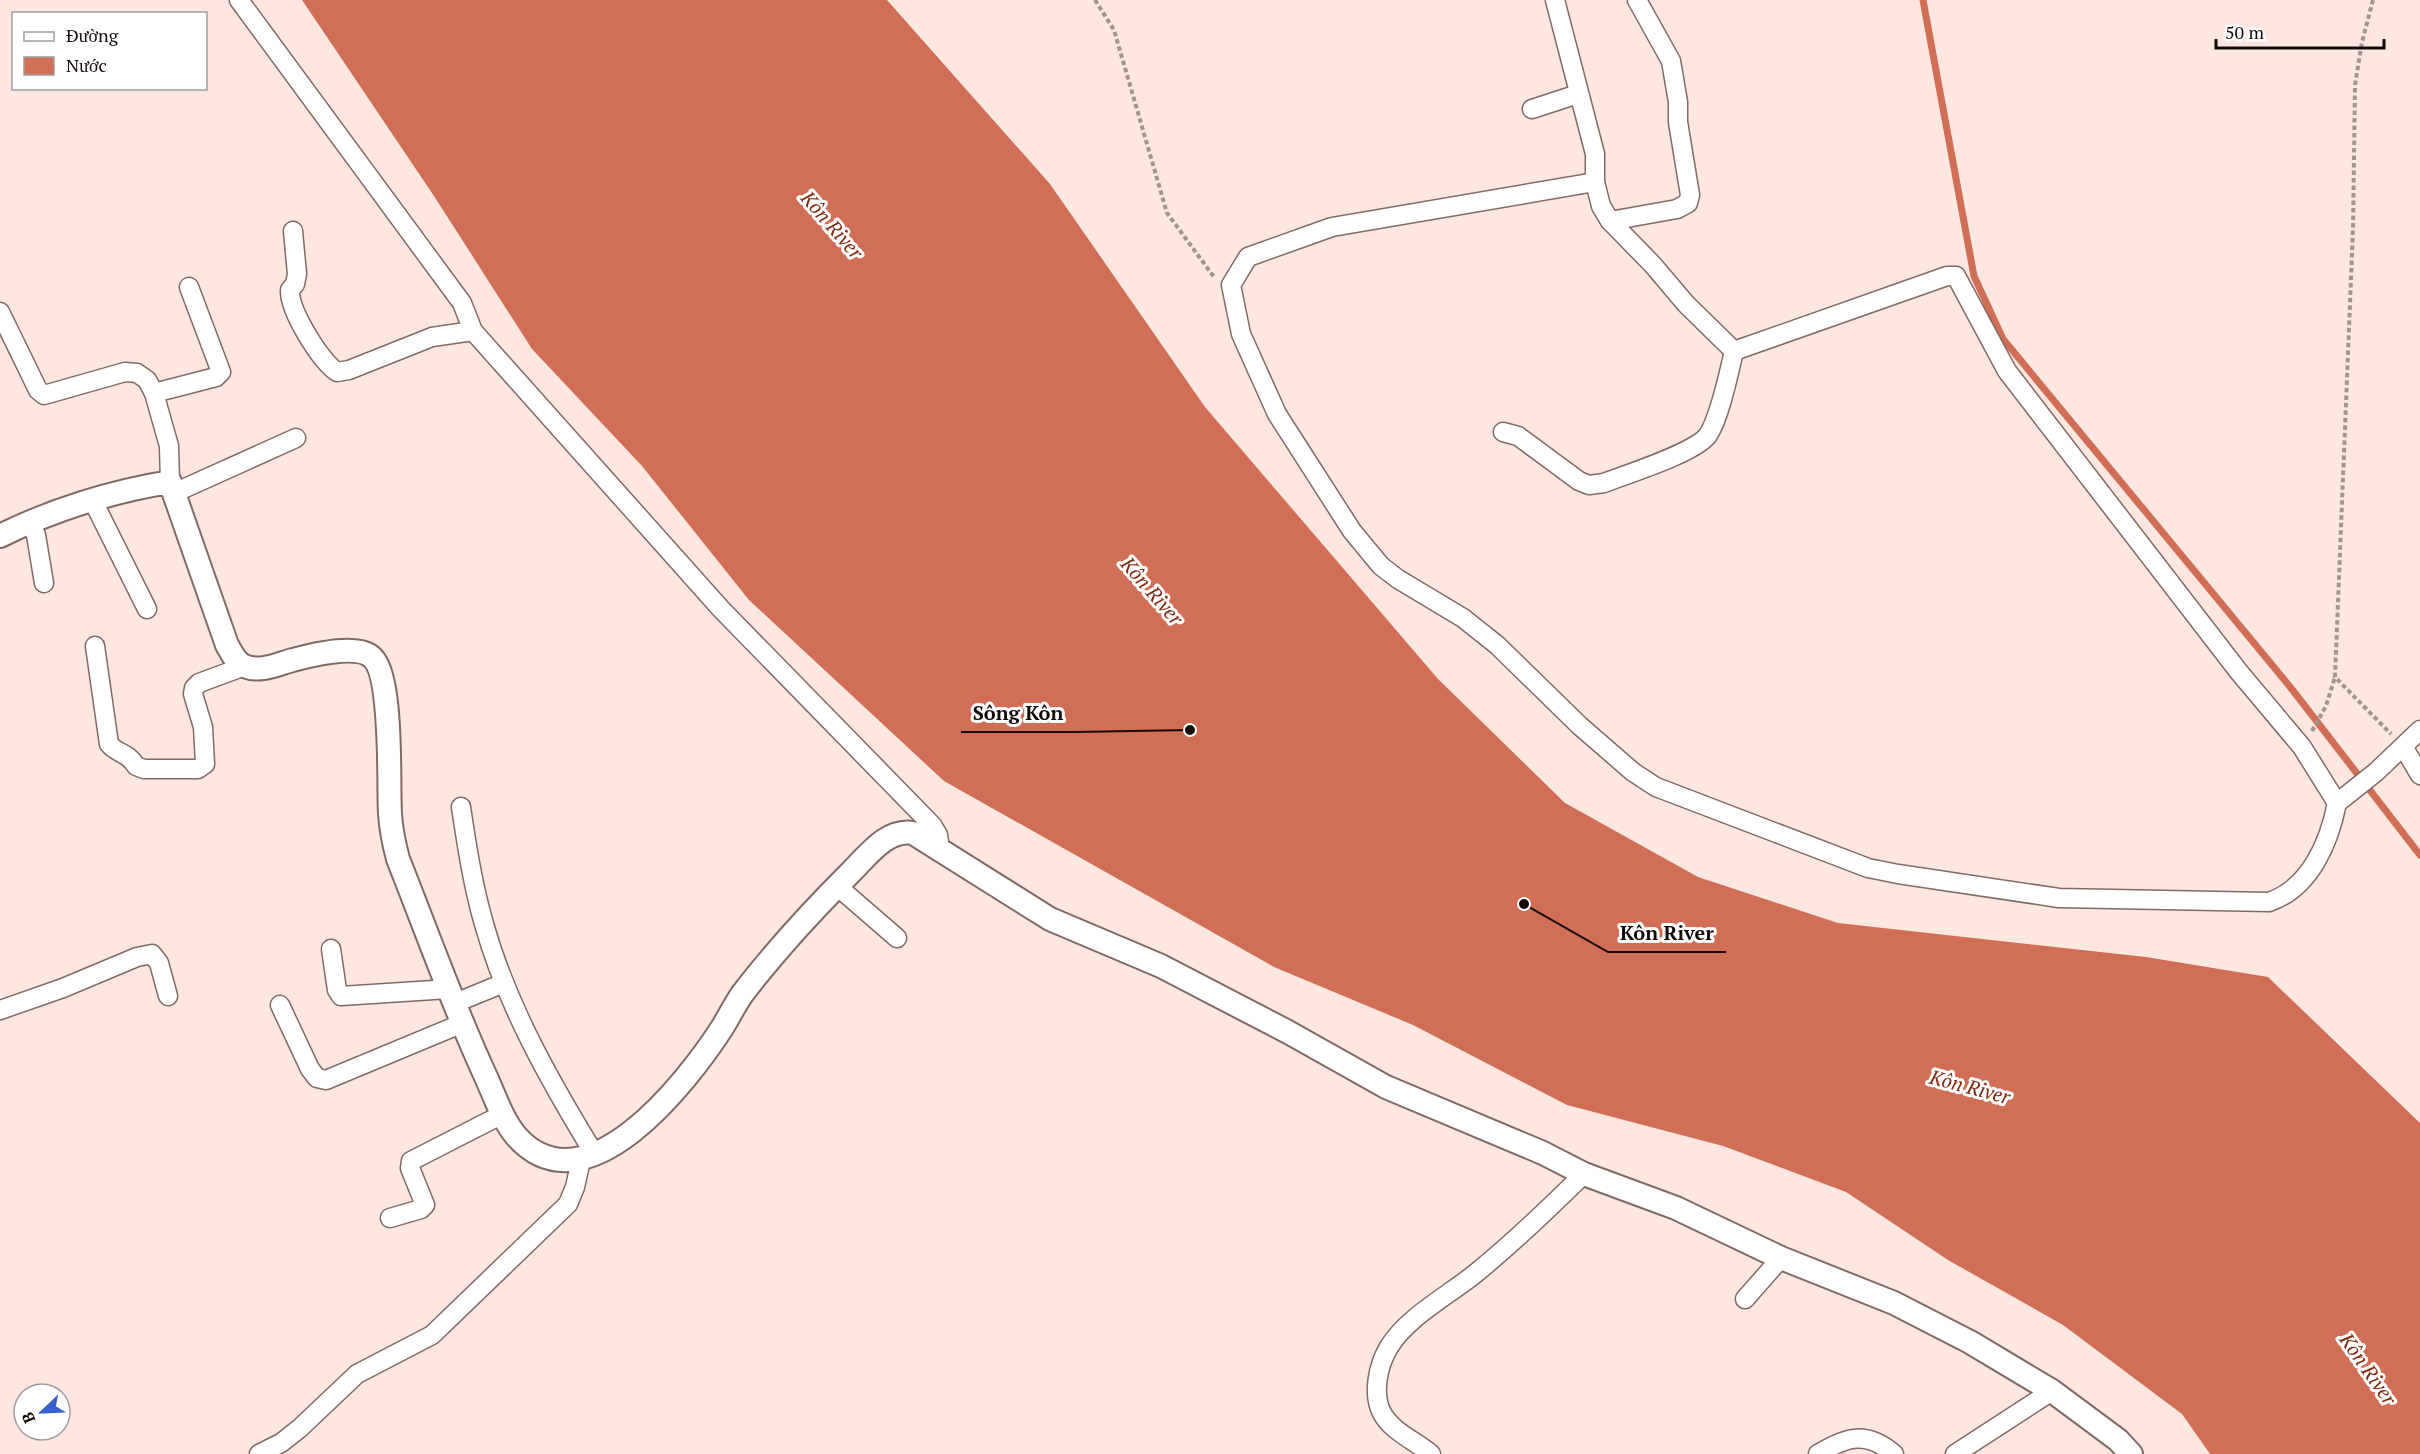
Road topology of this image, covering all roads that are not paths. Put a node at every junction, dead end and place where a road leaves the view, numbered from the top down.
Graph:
1 (239, 0) edge
2 (1555, 0) edge
3 (1637, 0) edge
4 (1578, 94) junction
5 (1532, 109) dead end
6 (1595, 182) junction
7 (1610, 221) junction
8 (293, 231) dead end
9 (189, 286) dead end
10 (0, 312) edge
11 (473, 331) junction
12 (1734, 351) junction
13 (154, 393) junction
14 (1503, 432) dead end
15 (296, 438) dead end
16 (172, 487) junction
17 (93, 501) junction
18 (29, 521) junction
19 (0, 536) edge
20 (44, 583) dead end
21 (147, 609) dead end
22 (95, 646) dead end
23 (245, 666) junction
24 (2420, 730) edge
25 (2404, 748) junction
26 (2420, 775) edge
27 (2343, 798) junction
28 (461, 807) dead end
29 (940, 850) junction
30 (837, 886) junction
31 (897, 938) dead end
32 (332, 949) dead end
33 (504, 982) junction
34 (168, 996) dead end
35 (280, 1005) dead end
36 (456, 1005) junction
37 (0, 1010) edge
38 (503, 1114) junction
39 (588, 1158) junction
40 (1584, 1174) junction
41 (390, 1218) dead end
42 (1781, 1258) junction
43 (1745, 1299) dead end
44 (2052, 1391) junction
45 (259, 1454) edge
46 (1431, 1454) edge
47 (1818, 1454) edge
48 (1894, 1454) edge
49 (1955, 1454) edge
50 (2131, 1454) edge

1 - 11 street
2 - 4 street
3 - 7 street
4 - 5 street
4 - 6 street
6 - 7 street
6 - 27 street
7 - 12 street
8 - 11 street
9 - 13 street
10 - 13 street
11 - 29 street
12 - 14 street
12 - 27 street
13 - 16 street
15 - 16 street
16 - 17 street
16 - 23 street
17 - 18 street
17 - 21 street
18 - 19 street
18 - 20 street
22 - 23 street
23 - 36 street
24 - 25 street
25 - 26 street
25 - 27 street
28 - 33 street
29 - 30 street
29 - 40 street
30 - 31 street
30 - 39 street
32 - 36 street
33 - 36 street
33 - 39 street
34 - 37 street
35 - 36 street
36 - 38 street
38 - 39 street
38 - 41 street
39 - 45 street
40 - 42 street
40 - 46 street
42 - 43 street
42 - 44 street
44 - 49 street
44 - 50 street
47 - 48 street

